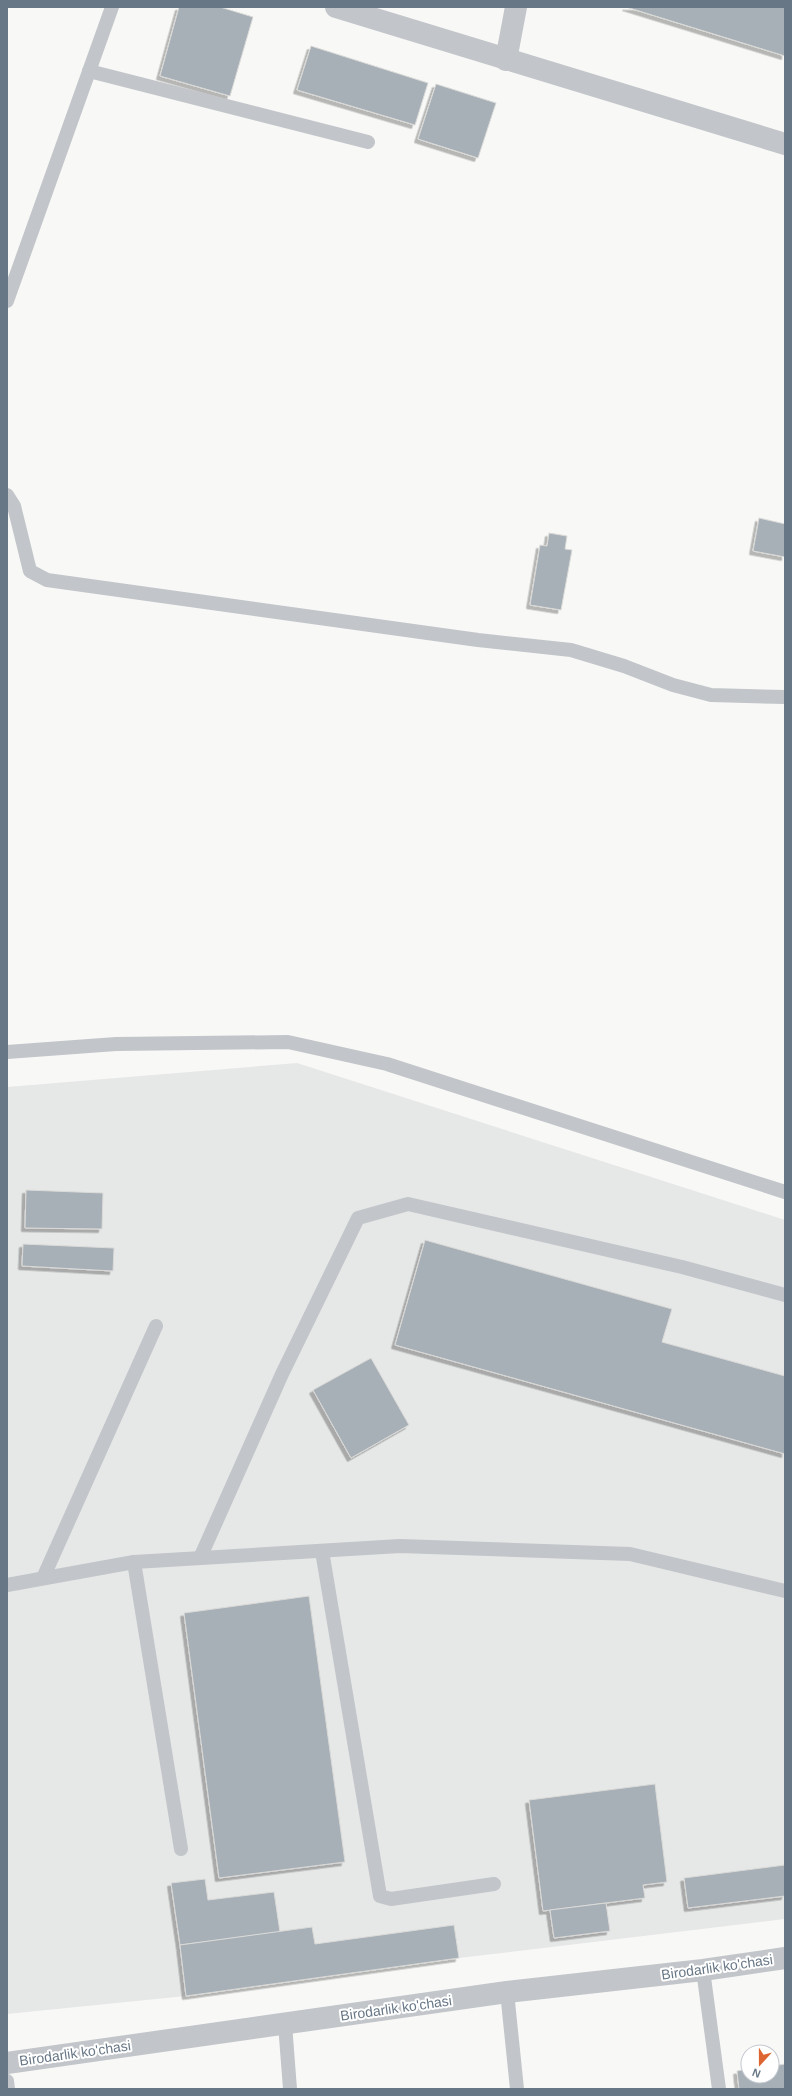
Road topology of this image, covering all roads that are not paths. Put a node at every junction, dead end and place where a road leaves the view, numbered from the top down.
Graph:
1 (112, 7) edge
2 (336, 7) edge
3 (516, 7) edge
4 (506, 60) junction
5 (89, 71) junction
6 (368, 142) dead end
7 (785, 144) edge
8 (7, 301) edge
9 (7, 495) edge
10 (785, 697) edge
11 (7, 1052) edge
12 (785, 1192) edge
13 (785, 1295) edge
14 (156, 1326) dead end
15 (322, 1550) junction
16 (200, 1558) junction
17 (134, 1562) junction
18 (43, 1578) junction
19 (7, 1585) edge
20 (785, 1590) edge
21 (181, 1849) dead end
22 (494, 1884) dead end
23 (785, 1958) edge
24 (703, 1970) junction
25 (507, 1992) junction
26 (285, 2024) junction
27 (7, 2063) edge
28 (7, 2080) edge
29 (8, 2089) edge
30 (290, 2089) edge
31 (516, 2089) edge
32 (719, 2089) edge

1 - 5 lane
2 - 4 street
3 - 4 street
4 - 7 street
5 - 6 lane
5 - 8 lane
9 - 10 lane
11 - 12 lane
13 - 16 lane
14 - 18 lane
15 - 16 lane
15 - 20 lane
15 - 22 lane
16 - 17 lane
17 - 18 lane
17 - 21 lane
18 - 19 lane
23 - 24 street, Birodarlik ko'chasi
24 - 25 street, Birodarlik ko'chasi
24 - 32 lane
25 - 26 street, Birodarlik ko'chasi
25 - 31 lane
26 - 27 street, Birodarlik ko'chasi
26 - 30 lane
28 - 29 lane

